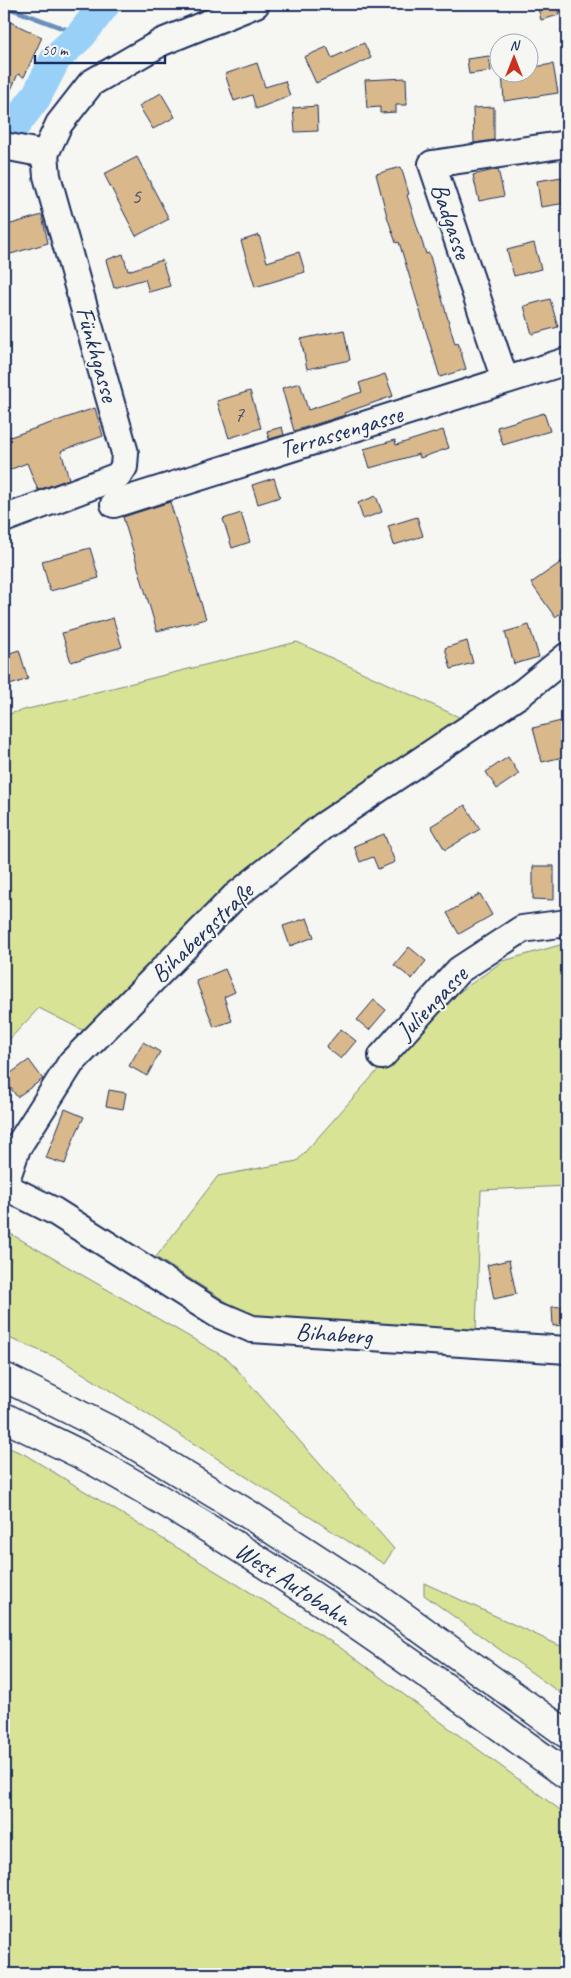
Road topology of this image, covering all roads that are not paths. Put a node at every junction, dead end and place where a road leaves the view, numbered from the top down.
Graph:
1 (256, 4) edge
2 (567, 144) edge
3 (25, 150) edge
4 (567, 361) edge
5 (505, 380) junction
6 (114, 504) dead end
7 (4, 519) edge
8 (567, 656) edge
9 (567, 923) edge
10 (382, 1056) dead end
11 (122, 1253) joint
12 (567, 1350) edge
13 (4, 1377) edge
14 (4, 1417) edge
15 (567, 1734) edge
16 (567, 1775) edge

1 - 3 street
2 - 5 street, Badgasse
3 - 7 street, Fünkhgasse
4 - 5 street, Terrassengasse
5 - 6 street, Terrassengasse
8 - 11 street, Bihabergstraße
9 - 10 street, Juliengasse
11 - 12 street, Bihaberg
13 - 15 highway, West Autobahn
14 - 16 highway, West Autobahn

